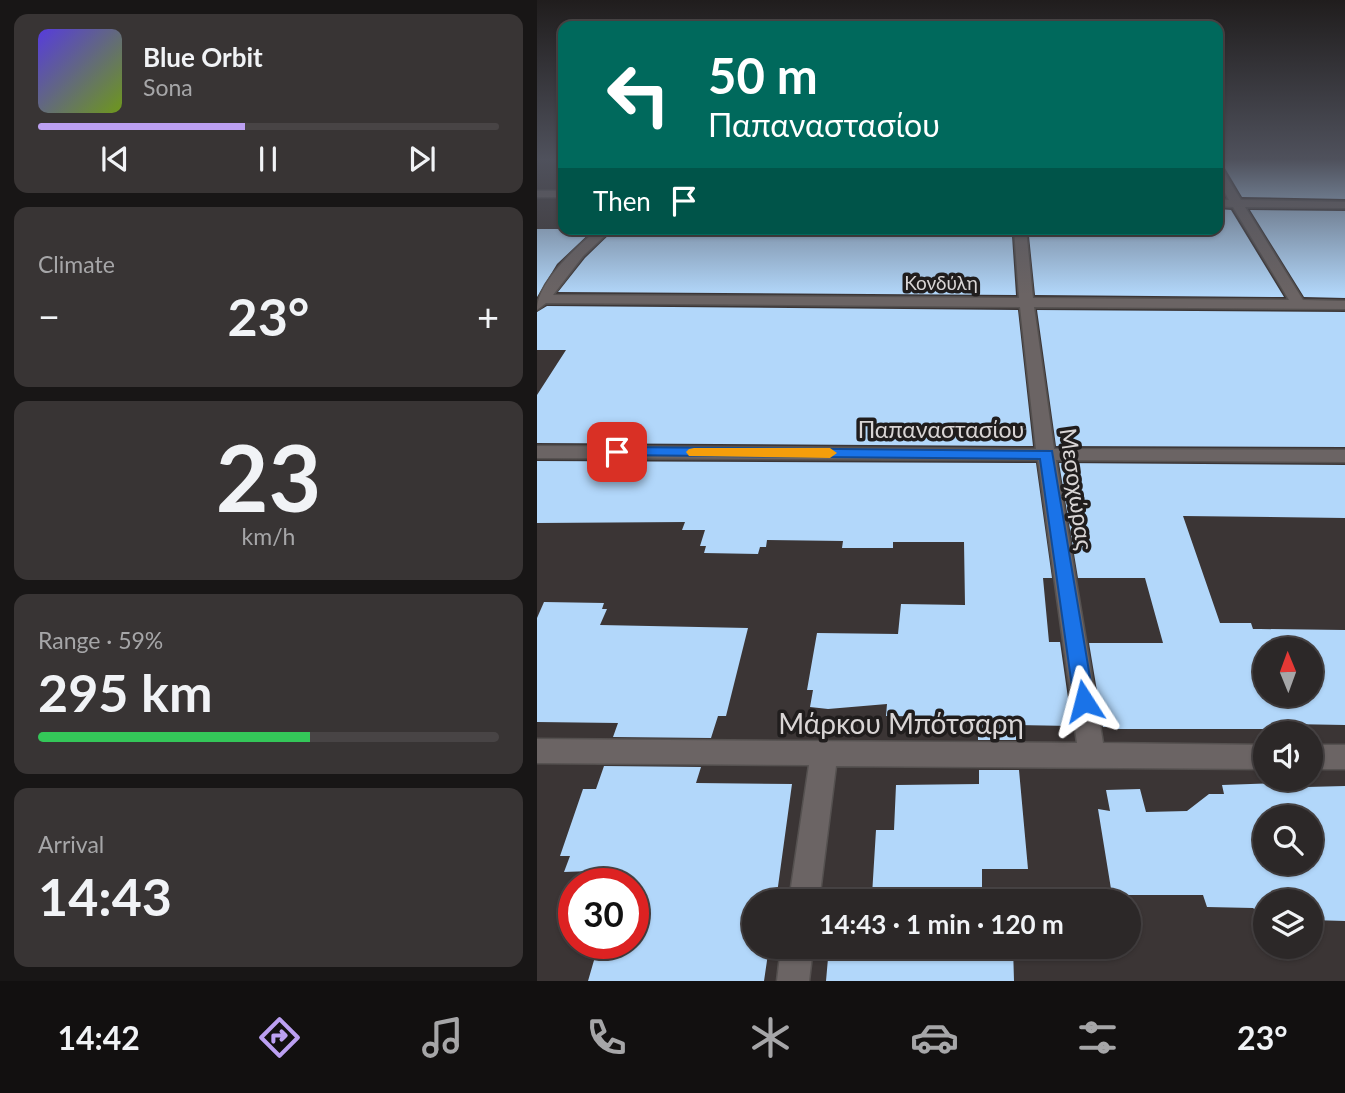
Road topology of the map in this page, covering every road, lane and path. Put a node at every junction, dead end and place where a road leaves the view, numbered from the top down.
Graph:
1 (1235, 203) edge
2 (1278, 204) edge
3 (1345, 205) edge
4 (599, 235) edge
5 (1020, 235) edge
6 (539, 301) edge
7 (1026, 302) junction
8 (1299, 304) junction
9 (1345, 305) edge
10 (537, 452) edge
11 (1047, 454) junction
12 (1345, 456) edge
13 (537, 751) edge
14 (824, 754) junction
15 (1092, 755) junction
16 (1253, 757) edge
17 (1323, 757) edge
18 (1345, 757) edge
19 (806, 889) edge
20 (796, 959) edge
21 (793, 981) edge

1 - 8 street
2 - 3 street
4 - 6 street
5 - 7 street, Μεσοχώρας
6 - 7 street, Κονδύλη
7 - 8 street, Κονδύλη
7 - 11 street, Μεσοχώρας
8 - 9 street, Κονδύλη
10 - 11 street, Παπαναστασίου
11 - 12 street, Παπαναστασίου
11 - 15 street, Μεσοχώρας
13 - 14 street, Μάρκου Μπότσαρη
14 - 15 street, Μάρκου Μπότσαρη
14 - 19 street
15 - 16 street, Μάρκου Μπότσαρη
17 - 18 street
20 - 21 street

